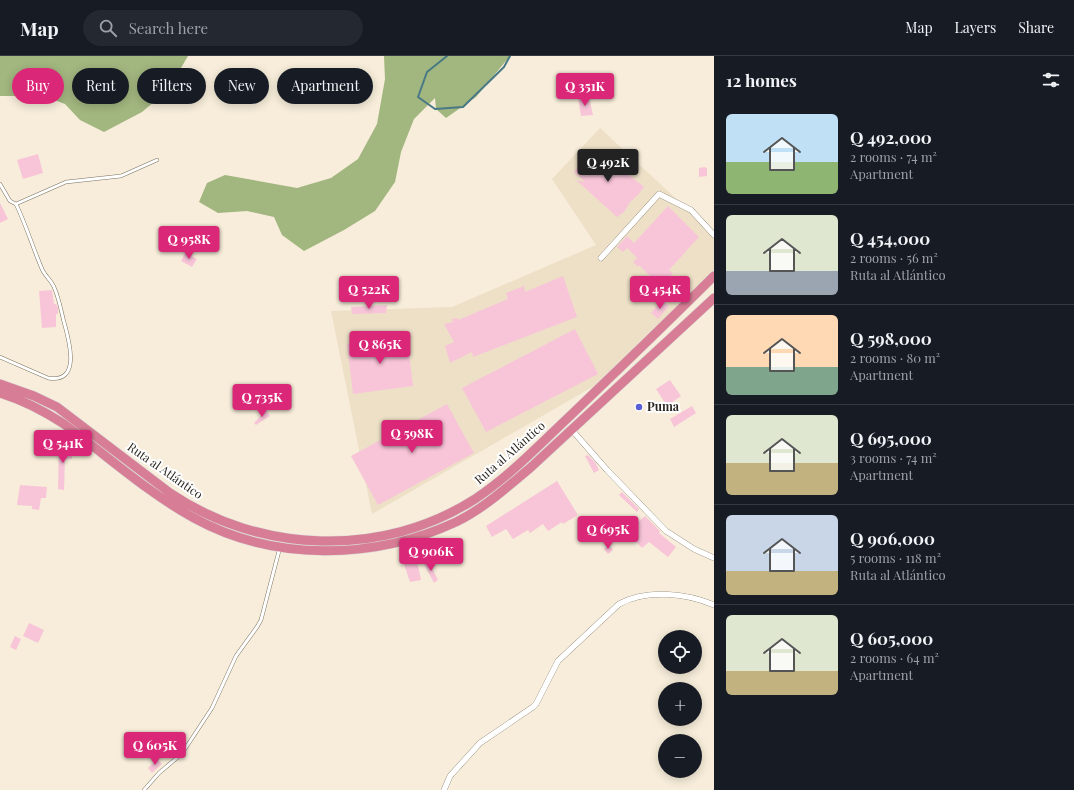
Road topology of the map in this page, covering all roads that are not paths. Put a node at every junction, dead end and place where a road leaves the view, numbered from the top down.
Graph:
1 (157, 160) dead end
2 (0, 184) edge
3 (16, 204) junction
4 (714, 234) edge
5 (602, 258) dead end
6 (714, 276) edge
7 (714, 298) edge
8 (688, 302) junction
9 (0, 356) edge
10 (649, 359) junction
11 (0, 384) edge
12 (0, 393) edge
13 (571, 429) junction
14 (280, 547) junction
15 (714, 558) edge
16 (714, 605) edge
17 (144, 790) edge
18 (444, 790) edge

1 - 3 lane
2 - 3 lane
3 - 9 lane
4 - 5 street
6 - 8 highway, Ruta al Atlántico
7 - 10 highway, Ruta al Atlántico
8 - 10 highway
8 - 11 highway, Ruta al Atlántico
10 - 13 highway, Ruta al Atlántico
12 - 14 highway, Ruta al Atlántico
13 - 14 highway, Ruta al Atlántico
13 - 15 street
14 - 17 lane
16 - 18 street

